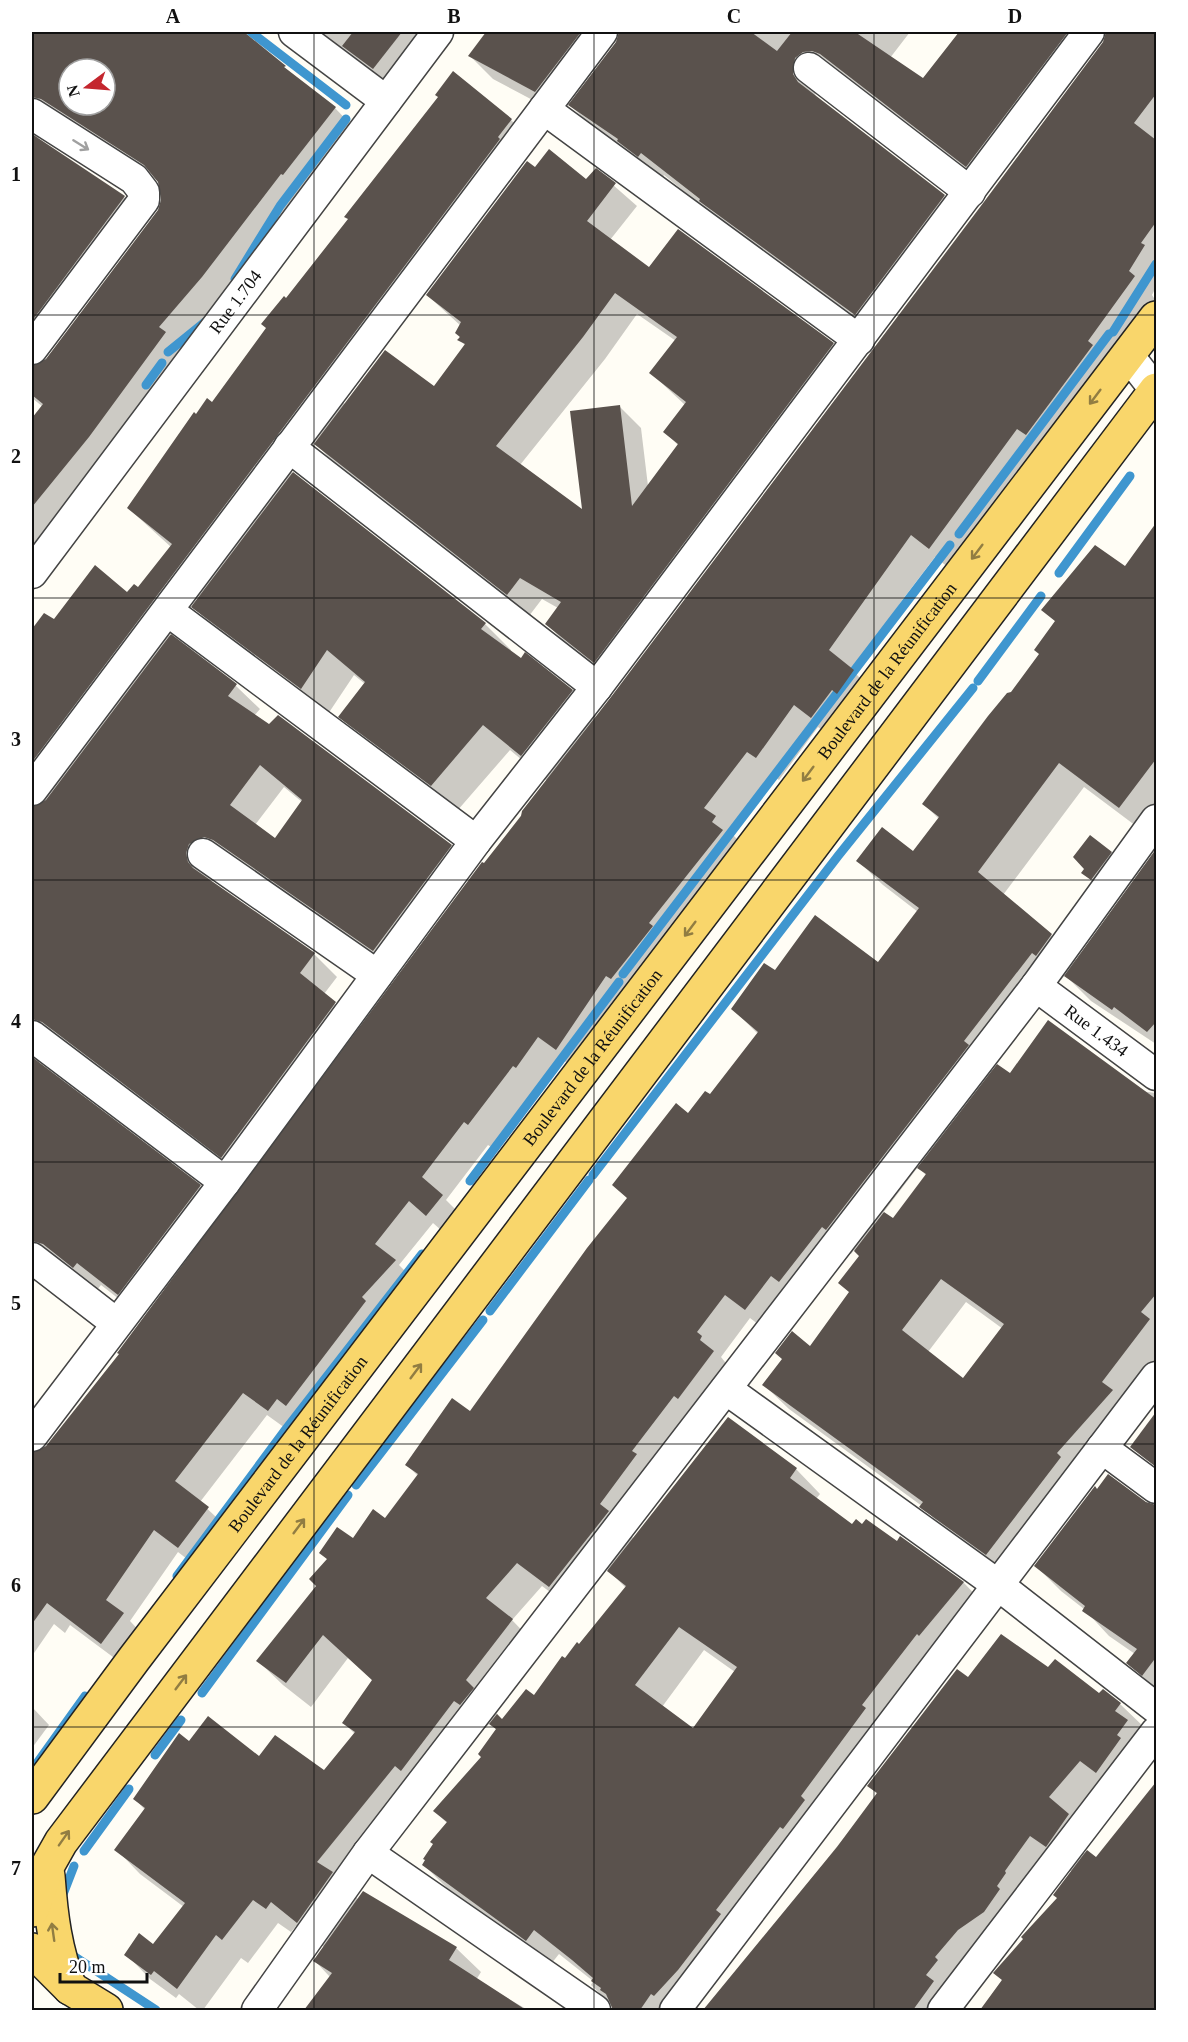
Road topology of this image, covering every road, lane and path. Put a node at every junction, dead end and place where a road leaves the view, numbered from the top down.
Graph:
1 (294, 32) edge
2 (438, 32) edge
3 (602, 32) edge
4 (1089, 32) edge
5 (809, 68) dead end
6 (386, 101) junction
7 (544, 109) junction
8 (32, 114) edge
9 (970, 192) junction
10 (1147, 336) edge
11 (859, 340) junction
12 (32, 349) edge
13 (1156, 390) edge
14 (289, 447) junction
15 (32, 573) edge
16 (168, 612) junction
17 (597, 687) junction
18 (32, 790) edge
19 (1156, 820) edge
20 (476, 841) junction
21 (203, 854) dead end
22 (377, 975) junction
23 (1036, 987) junction
24 (32, 1036) edge
25 (1156, 1075) edge
26 (225, 1182) junction
27 (32, 1258) edge
28 (116, 1323) junction
29 (1156, 1377) edge
30 (726, 1389) junction
31 (32, 1436) edge
32 (1102, 1448) junction
33 (1156, 1488) edge
34 (998, 1585) junction
35 (1156, 1708) edge
36 (1156, 1732) edge
37 (32, 1796) edge
38 (368, 1853) junction
39 (48, 1865) junction
40 (32, 1910) edge
41 (32, 1950) edge
42 (70, 1988) junction
43 (106, 2010) edge
44 (257, 2010) edge
45 (596, 2010) edge
46 (675, 2010) edge
47 (943, 2010) edge

1 - 6 street
2 - 6 street, Rue 1.704
3 - 7 street
4 - 9 street
5 - 9 street
6 - 15 street, Rue 1.704
7 - 11 street
7 - 14 street
8 -> 12 street
9 - 11 street
10 - 13 street
10 -> 37 main road, Boulevard de la Réunification
11 - 17 street
39 -> 13 main road
14 - 16 street
14 - 17 street
16 - 18 street
16 - 20 street
17 - 20 street
19 - 23 street
20 - 22 street
21 - 22 street
22 - 26 street
23 - 25 street, Rue 1.434
23 - 30 street
24 - 26 street
26 - 28 street
27 - 28 street
28 - 31 street
29 - 32 street
30 - 34 street
30 - 38 street
32 - 33 street
32 - 34 street
34 - 35 street
34 - 46 street
36 - 47 street
38 - 44 street
38 - 45 street
39 - 40 main road
42 -> 39 main road
41 - 42 main road
42 - 43 main road

